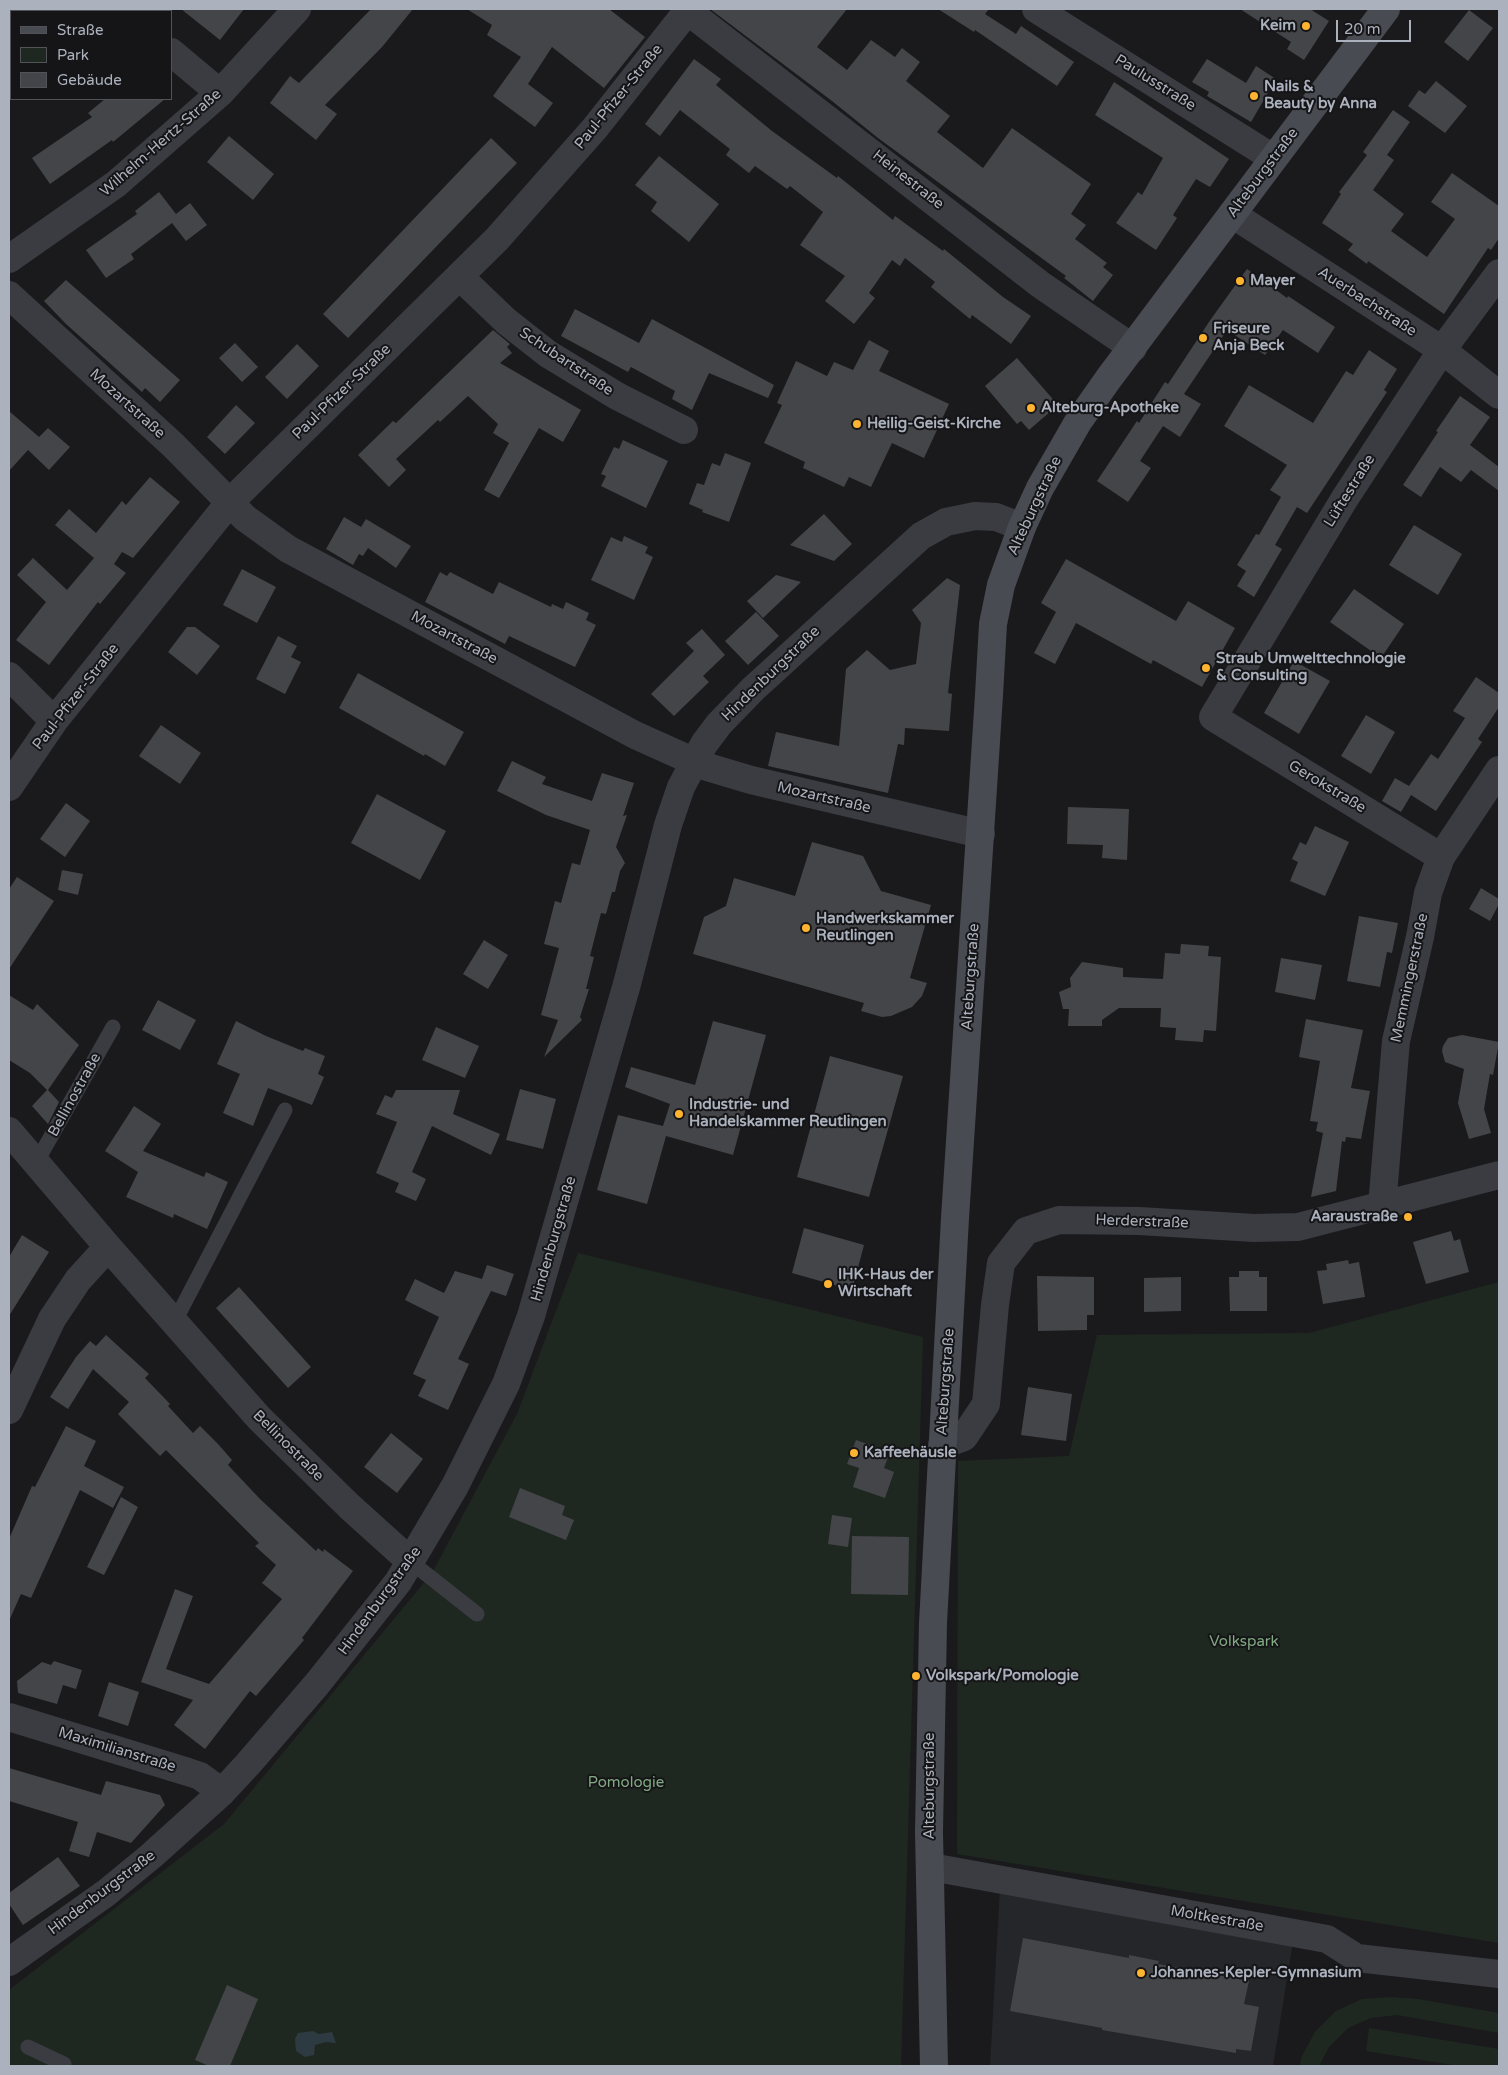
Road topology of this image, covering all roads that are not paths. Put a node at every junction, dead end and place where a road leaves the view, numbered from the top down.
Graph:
1 (297, 9) edge
2 (687, 9) edge
3 (1036, 9) edge
4 (1386, 9) edge
5 (172, 53) edge
6 (220, 93) junction
7 (1273, 158) junction
8 (1232, 214) junction
9 (9, 259) edge
10 (1499, 274) edge
11 (460, 277) junction
12 (9, 295) edge
13 (1132, 348) junction
14 (1442, 350) junction
15 (1499, 395) edge
16 (684, 430) dead end
17 (230, 503) junction
18 (1022, 527) junction
19 (9, 676) edge
20 (1213, 717) joint
21 (54, 721) junction
22 (694, 761) junction
23 (1499, 770) edge
24 (9, 787) edge
25 (981, 834) junction
26 (1441, 856) junction
27 (113, 1027) dead end
28 (285, 1110) dead end
29 (9, 1131) edge
30 (36, 1163) junction
31 (1499, 1175) edge
32 (1382, 1206) junction
33 (108, 1247) junction
34 (175, 1321) junction
35 (9, 1410) edge
36 (942, 1445) junction
37 (411, 1562) junction
38 (477, 1614) dead end
39 (9, 1717) edge
40 (222, 1792) junction
41 (931, 1866) junction
42 (9, 1962) edge
43 (1499, 1974) edge
44 (28, 2047) dead end
45 (63, 2066) edge
46 (934, 2066) edge

1 - 6 street, Wilhelm-Hertz-Straße
2 - 11 street, Paul-Pfizer-Straße
2 - 13 street, Heinestraße
3 - 7 street, Paulusstraße
4 - 7 main road, Alteburgstraße
5 - 6 street
6 - 9 street, Wilhelm-Hertz-Straße
7 - 8 main road, Alteburgstraße
8 - 13 main road, Alteburgstraße
8 - 14 street, Auerbachstraße
10 - 14 street, Lüftestraße
11 - 16 street, Schubartstraße
11 - 17 street, Paul-Pfizer-Straße
12 - 17 street, Mozartstraße
13 - 18 main road, Alteburgstraße
14 - 15 street, Auerbachstraße
14 - 20 street, Lüftestraße
17 - 21 street, Paul-Pfizer-Straße
17 - 22 street, Mozartstraße
18 - 22 street, Hindenburgstraße
18 - 25 main road, Alteburgstraße
19 - 21 street
20 - 26 street, Gerokstraße
21 - 24 street, Paul-Pfizer-Straße
22 - 25 street, Mozartstraße
22 - 37 street, Hindenburgstraße
23 - 26 street, Memmingerstraße
25 - 36 main road, Alteburgstraße
26 - 32 street, Memmingerstraße
27 - 30 lane, Bellinostraße
28 - 34 lane
29 - 30 street, Bellinostraße
30 - 33 street, Bellinostraße
31 - 32 street, Herderstraße
32 - 36 street, Herderstraße
33 - 34 street, Bellinostraße
33 - 35 street
34 - 37 street, Bellinostraße
36 - 41 main road, Alteburgstraße
37 - 38 lane
37 - 40 street, Hindenburgstraße
39 - 40 street, Maximilianstraße
40 - 42 street, Hindenburgstraße
41 - 43 street, Moltkestraße
41 - 46 main road, Alteburgstraße
44 - 45 lane

